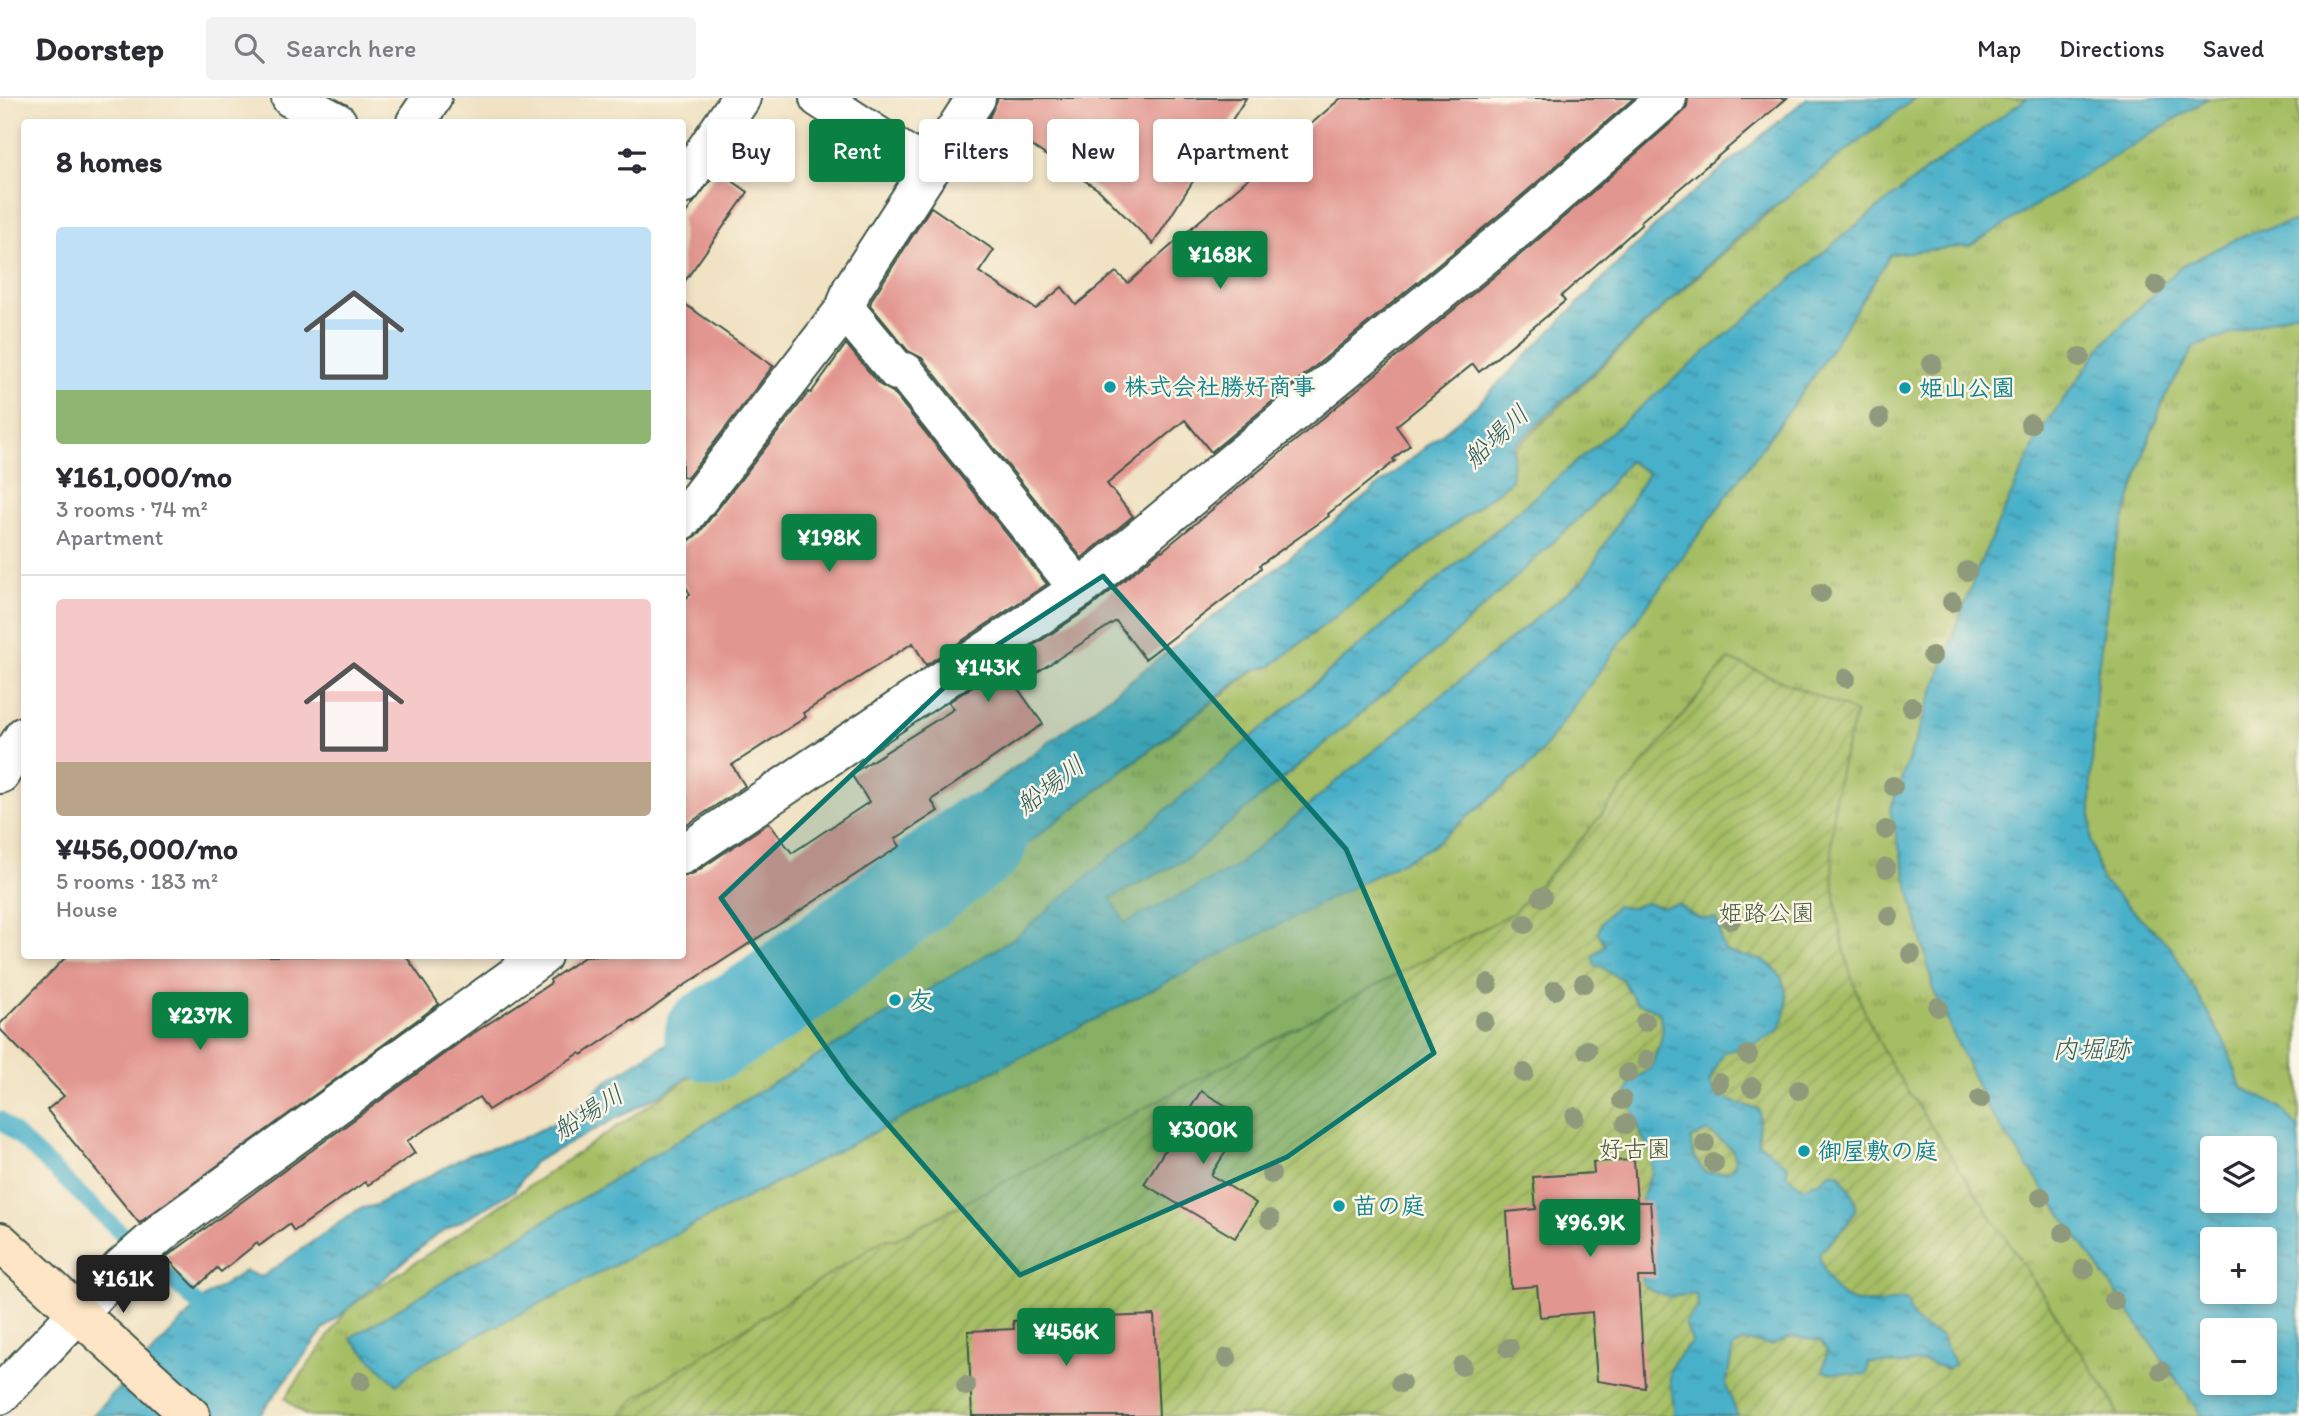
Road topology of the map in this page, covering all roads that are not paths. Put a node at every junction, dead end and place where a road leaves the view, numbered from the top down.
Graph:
1 (291, 98) edge
2 (432, 98) edge
3 (741, 98) edge
4 (819, 98) edge
5 (976, 98) edge
6 (1667, 98) edge
7 (331, 119) edge
8 (418, 119) edge
9 (963, 119) edge
10 (919, 163) edge
11 (686, 178) edge
12 (922, 182) edge
13 (845, 309) junction
14 (686, 515) edge
15 (1079, 589) junction
16 (21, 741) edge
17 (0, 774) edge
18 (686, 852) edge
19 (538, 959) edge
20 (0, 1242) edge
21 (77, 1314) junction
22 (0, 1395) edge
23 (191, 1416) edge

1 - 7 street
2 - 8 street
3 - 11 street
4 - 10 street
5 - 9 street
6 - 15 street
12 - 13 street
13 - 14 street
13 - 15 street
15 - 18 street
16 - 17 street
19 - 21 street
20 - 21 street
21 - 22 street
21 - 23 street

